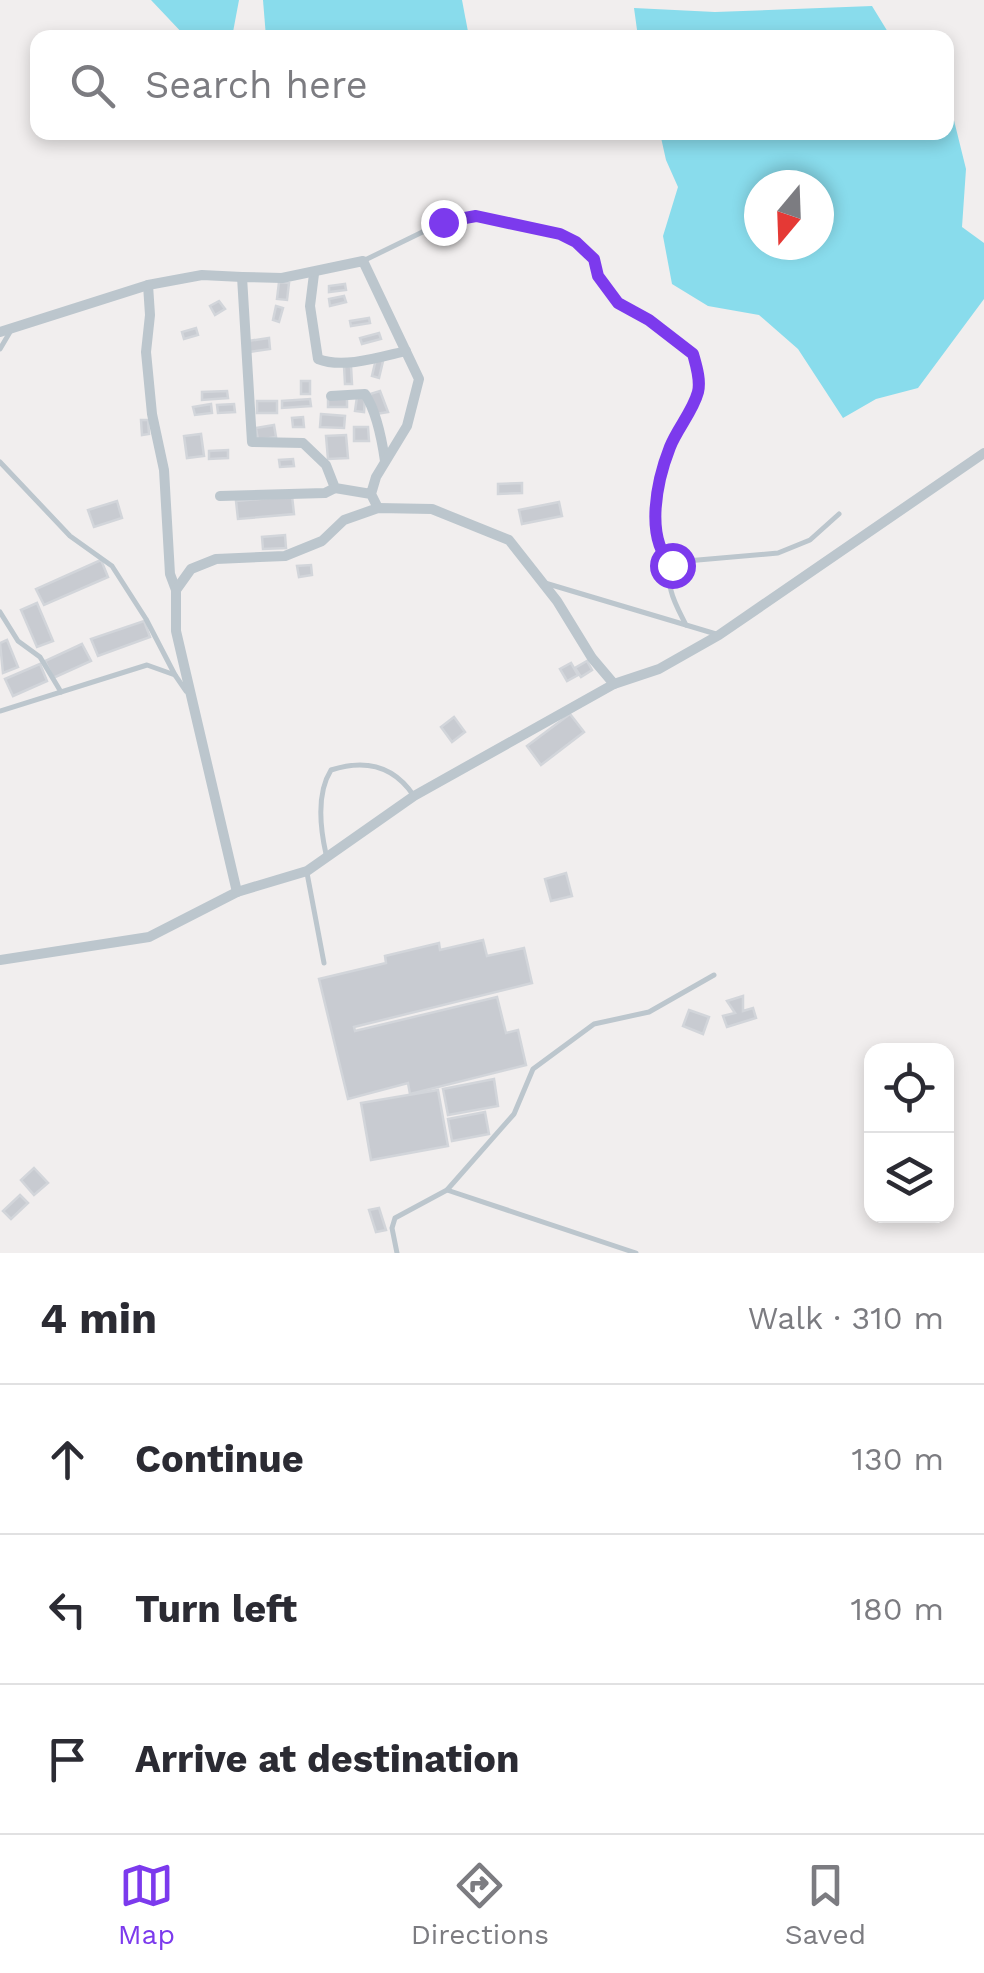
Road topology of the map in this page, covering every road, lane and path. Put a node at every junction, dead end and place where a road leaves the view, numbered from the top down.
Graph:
1 (363, 261) junction
2 (314, 274) junction
3 (242, 276) junction
4 (148, 284) junction
5 (14, 326) junction
6 (0, 332) edge
7 (0, 348) edge
8 (406, 351) junction
9 (331, 396) dead end
10 (984, 453) edge
11 (0, 462) edge
12 (385, 462) junction
13 (335, 488) junction
14 (371, 494) junction
15 (220, 496) dead end
16 (378, 508) junction
17 (839, 514) dead end
18 (672, 565) junction
19 (539, 581) junction
20 (176, 590) junction
21 (0, 612) edge
22 (686, 625) junction
23 (719, 635) junction
24 (175, 675) junction
25 (614, 684) junction
26 (61, 692) junction
27 (188, 693) junction
28 (0, 711) edge
29 (414, 796) junction
30 (326, 854) junction
31 (306, 871) junction
32 (236, 892) junction
33 (0, 960) edge
34 (324, 963) dead end
35 (714, 975) dead end
36 (448, 1190) junction
37 (397, 1253) edge
38 (636, 1253) edge

1 - 2 street
1 - 8 street
1 - 18 lane
2 - 3 street
2 - 8 street
3 - 4 street
3 - 13 street
4 - 5 street
4 - 20 street
5 - 6 street
5 - 7 lane
8 - 12 street
9 - 12 street
10 - 23 street
11 - 24 lane
12 - 14 street
13 - 14 street
13 - 15 street
14 - 16 street
16 - 19 street
16 - 20 street
17 - 18 lane
18 - 22 lane
19 - 22 lane
19 - 25 street
20 - 27 street
21 - 26 lane
22 - 23 lane
23 - 25 street
24 - 26 lane
24 - 27 lane
25 - 29 street
26 - 28 lane
27 - 32 street
29 - 30 street
29 - 30 lane
30 - 31 street
31 - 32 street
31 - 34 lane
32 - 33 street
35 - 36 lane
36 - 37 lane
36 - 38 lane

